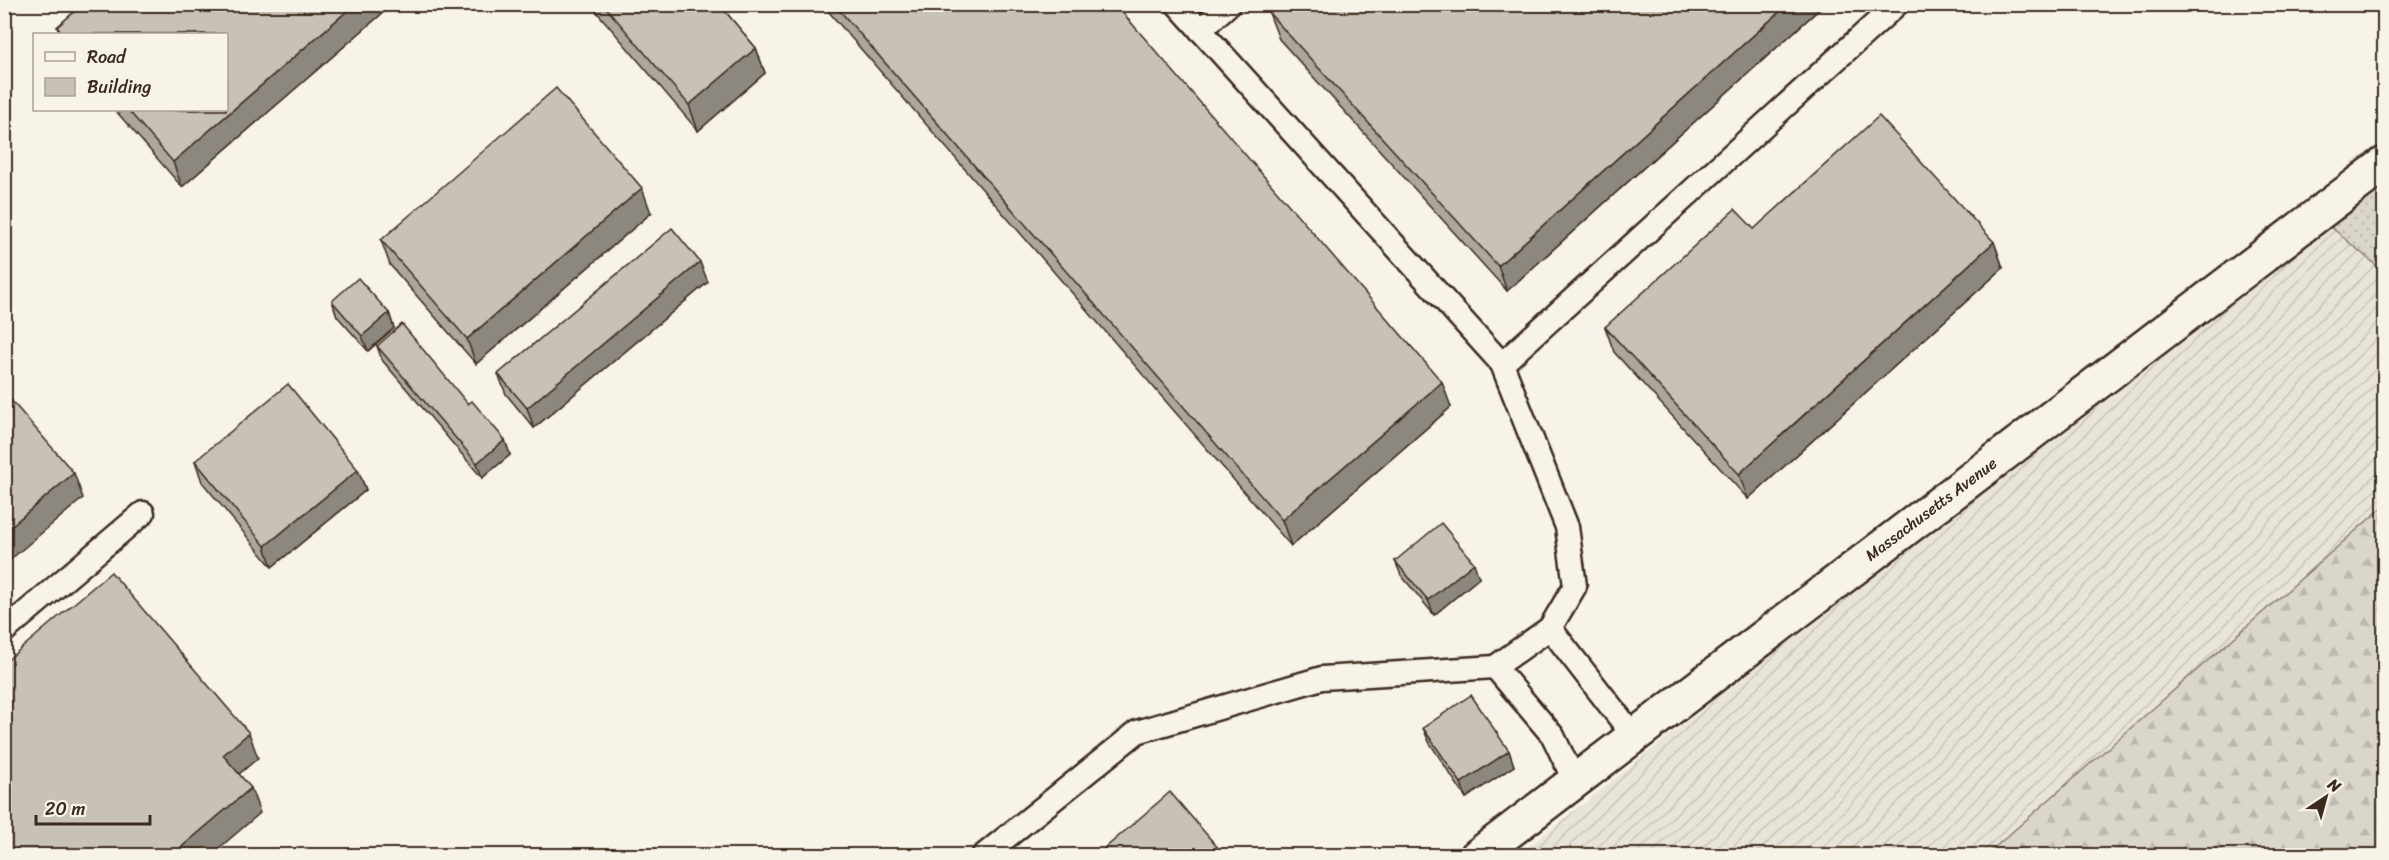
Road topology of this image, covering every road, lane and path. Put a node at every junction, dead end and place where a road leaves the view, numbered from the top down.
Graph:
1 (1177, 4) edge
2 (1229, 4) edge
3 (1898, 4) edge
4 (1200, 30) junction
5 (2385, 164) edge
6 (1502, 364) junction
7 (143, 513) dead end
8 (1550, 628) junction
9 (4, 631) edge
10 (1495, 667) junction
11 (1633, 735) junction
12 (1574, 780) junction
13 (983, 855) edge
14 (1477, 855) edge

1 - 4 lane
2 - 4 lane
3 - 6 lane
4 - 6 lane
5 - 11 street, Massachusetts Avenue
6 - 8 lane
7 - 9 lane
8 - 10 lane
8 - 11 lane
10 - 12 lane
10 - 13 lane
11 - 12 street, Massachusetts Avenue
12 - 14 street, Massachusetts Avenue

